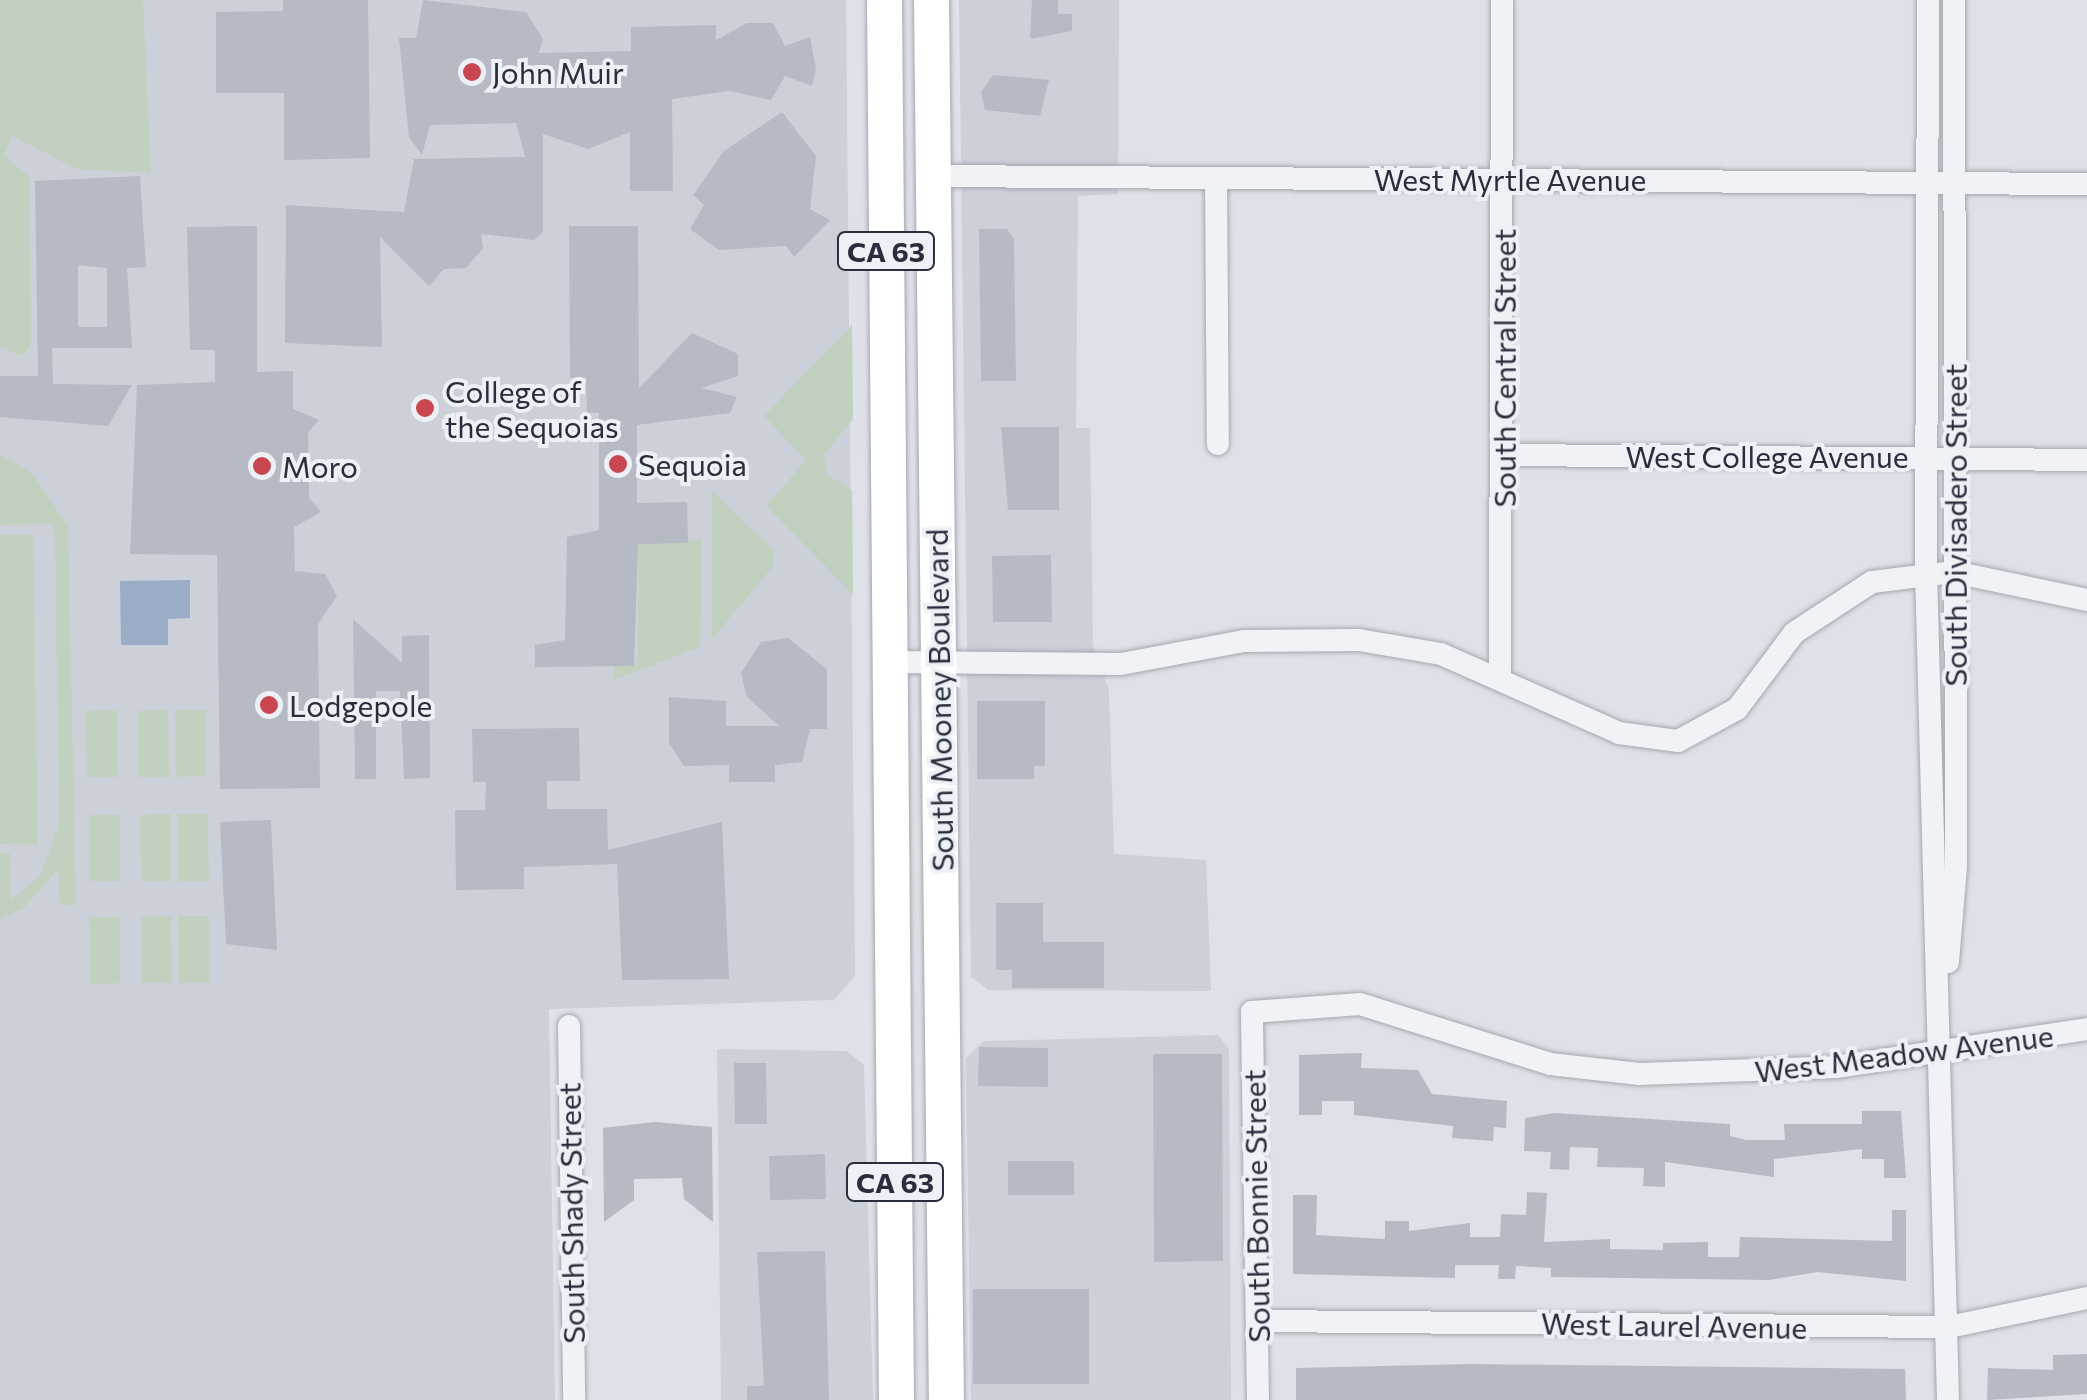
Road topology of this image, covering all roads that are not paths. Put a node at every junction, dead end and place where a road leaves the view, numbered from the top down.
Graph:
1 (884, 0) edge
2 (931, 0) edge
3 (1502, 0) edge
4 (1928, 0) edge
5 (1954, 0) edge
6 (934, 176) junction
7 (1216, 178) junction
8 (1503, 179) junction
9 (1929, 182) junction
10 (1954, 182) junction
11 (2087, 184) edge
12 (1218, 444) dead end
13 (1507, 455) junction
14 (1928, 457) junction
15 (1954, 460) junction
16 (2087, 460) edge
17 (1926, 571) junction
18 (1954, 572) junction
19 (2087, 600) edge
20 (890, 662) junction
21 (938, 663) junction
22 (1500, 676) junction
23 (1252, 1012) joint
24 (569, 1026) dead end
25 (2087, 1030) edge
26 (1940, 1050) junction
27 (2087, 1298) edge
28 (1258, 1321) junction
29 (1948, 1327) junction
30 (574, 1400) edge
31 (896, 1400) edge
32 (946, 1400) edge
33 (1258, 1400) edge
34 (1948, 1400) edge

1 - 20 main road, South Mooney Boulevard / CA 63
2 - 6 main road, South Mooney Boulevard / CA 63
3 - 8 street, South Central Street
4 - 9 street, South Divisadero Street
5 - 10 street, South Divisadero Street
6 - 7 street, West Myrtle Avenue
6 - 21 main road, South Mooney Boulevard / CA 63
7 - 8 street, West Myrtle Avenue
7 - 12 street
8 - 9 street, West Myrtle Avenue
8 - 13 street, South Central Street
9 - 10 street, West Myrtle Avenue
9 - 14 street, South Divisadero Street
10 - 11 street, West Myrtle Avenue
10 - 15 street, South Divisadero Street
13 - 14 street, West College Avenue
13 - 22 street, South Central Street
14 - 15 street, West College Avenue
14 - 17 street, South Divisadero Street
15 - 16 street, West College Avenue
15 - 18 street, South Divisadero Street
17 - 18 street
17 - 22 street
17 - 26 street, South Divisadero Street
18 - 19 street
18 - 26 street, South Divisadero Street
20 - 21 street
20 - 31 main road, South Mooney Boulevard / CA 63
21 - 22 street
21 - 32 main road, South Mooney Boulevard / CA 63
23 - 26 street, West Meadow Avenue
23 - 28 street, South Bonnie Street
24 - 30 street, South Shady Street
25 - 26 street, West Meadow Avenue
26 - 29 street, South Divisadero Street
27 - 29 street, West Laurel Avenue
28 - 29 street, West Laurel Avenue
28 - 33 street, South Bonnie Street
29 - 34 street, South Divisadero Street

